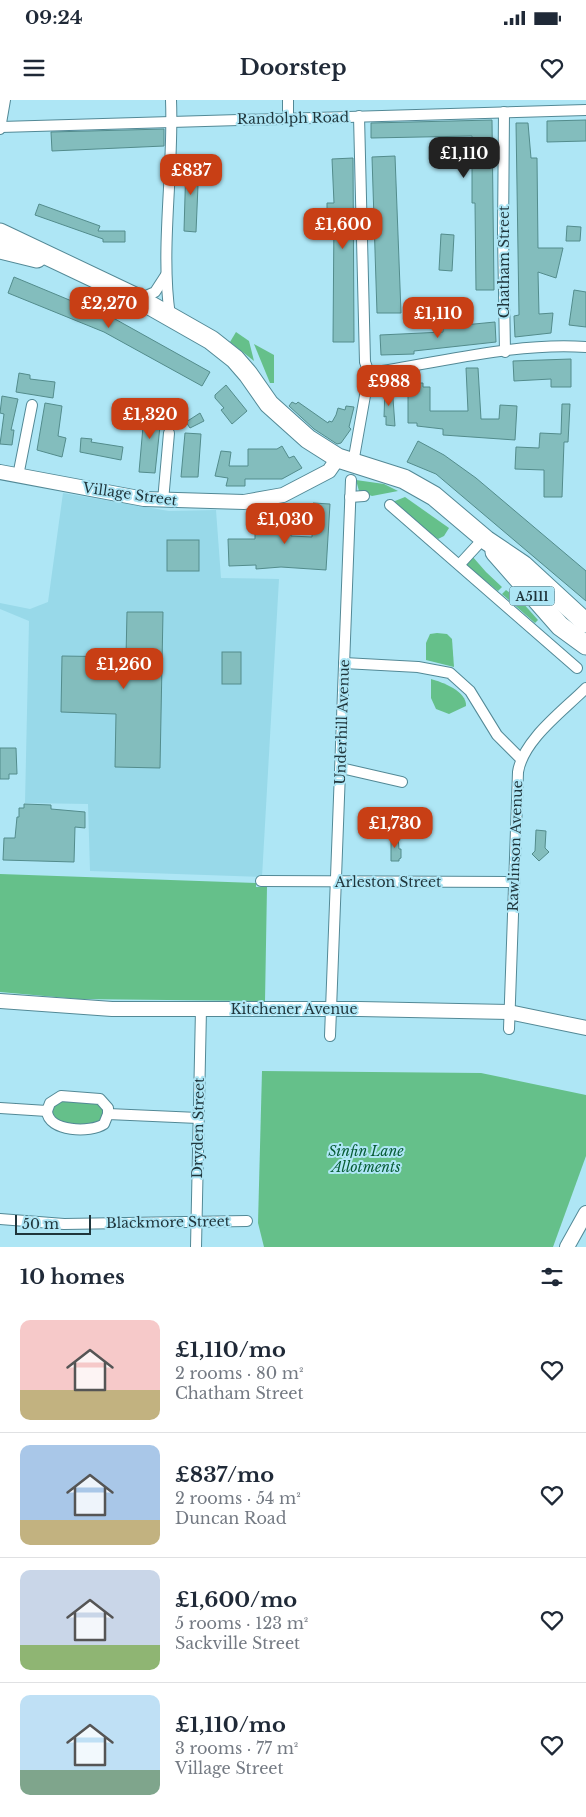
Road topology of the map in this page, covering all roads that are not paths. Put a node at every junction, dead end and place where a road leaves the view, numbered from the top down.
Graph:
1 (5, 100) edge
2 (171, 100) edge
3 (288, 100) edge
4 (586, 110) edge
5 (504, 112) junction
6 (359, 116) junction
7 (288, 117) junction
8 (172, 121) junction
9 (0, 128) edge
10 (0, 233) edge
11 (0, 249) edge
12 (65, 265) junction
13 (166, 274) junction
14 (139, 299) junction
15 (170, 316) junction
16 (586, 346) edge
17 (505, 352) junction
18 (369, 373) junction
19 (32, 405) dead end
20 (169, 433) dead end
21 (347, 467) junction
22 (0, 472) edge
23 (18, 476) junction
24 (364, 496) dead end
25 (350, 497) junction
26 (163, 501) junction
27 (390, 505) dead end
28 (485, 539) junction
29 (460, 564) junction
30 (586, 623) edge
31 (586, 645) edge
32 (344, 662) junction
33 (578, 668) dead end
34 (586, 688) edge
35 (520, 758) junction
36 (341, 768) junction
37 (402, 782) dead end
38 (261, 881) dead end
39 (335, 882) junction
40 (514, 882) junction
41 (0, 1001) edge
42 (201, 1009) junction
43 (331, 1009) junction
44 (509, 1012) junction
45 (586, 1028) edge
46 (509, 1029) dead end
47 (330, 1036) dead end
48 (0, 1108) edge
49 (47, 1111) junction
50 (108, 1114) junction
51 (198, 1118) junction
52 (586, 1214) edge
53 (0, 1219) edge
54 (247, 1221) dead end
55 (196, 1222) junction
56 (196, 1247) edge
57 (567, 1247) edge
58 (576, 1247) edge

1 - 9 street
2 - 8 street
3 - 7 street
4 - 5 street, Randolph Road
5 - 6 street, Randolph Road
5 - 17 street, Chatham Street
6 - 7 street, Randolph Road
6 - 18 street
7 - 8 street, Randolph Road
8 - 9 street, Randolph Road
8 - 13 street
10 - 12 highway, A5111
11 - 12 highway, A5111
12 - 14 highway, A5111
13 - 14 street
13 - 15 street
14 - 15 highway, A5111
15 - 21 highway, A5111
16 - 17 street
17 - 18 street
18 - 21 street
19 - 23 street
20 - 26 street
21 - 25 street, Underhill Avenue
21 - 26 street, Village Street
21 - 28 highway, A5111
22 - 23 street, Village Street
23 - 26 street, Village Street
24 - 25 street
25 - 32 street, Underhill Avenue
27 - 29 street
28 - 29 street
28 - 30 highway, A5111
28 - 31 highway, A5111
29 - 33 street
32 - 35 street
32 - 36 street, Underhill Avenue
34 - 35 street
35 - 40 street, Rawlinson Avenue
36 - 37 street
36 - 39 street, Underhill Avenue
38 - 39 street, Arleston Street
39 - 40 street, Arleston Street
39 - 43 street, Underhill Avenue
40 - 44 street, Rawlinson Avenue
41 - 42 street, Kitchener Avenue
42 - 43 street, Kitchener Avenue
42 - 51 street, Dryden Street
43 - 44 street, Kitchener Avenue
43 - 47 street, Underhill Avenue
44 - 45 street, Kitchener Avenue
44 - 46 street, Rawlinson Avenue
48 - 49 street
49 - 50 street
49 - 50 street
50 - 51 street
51 - 55 street, Dryden Street
52 - 57 street
52 - 58 street
53 - 55 street, Blackmore Street
54 - 55 street, Blackmore Street
55 - 56 street, Dryden Street

